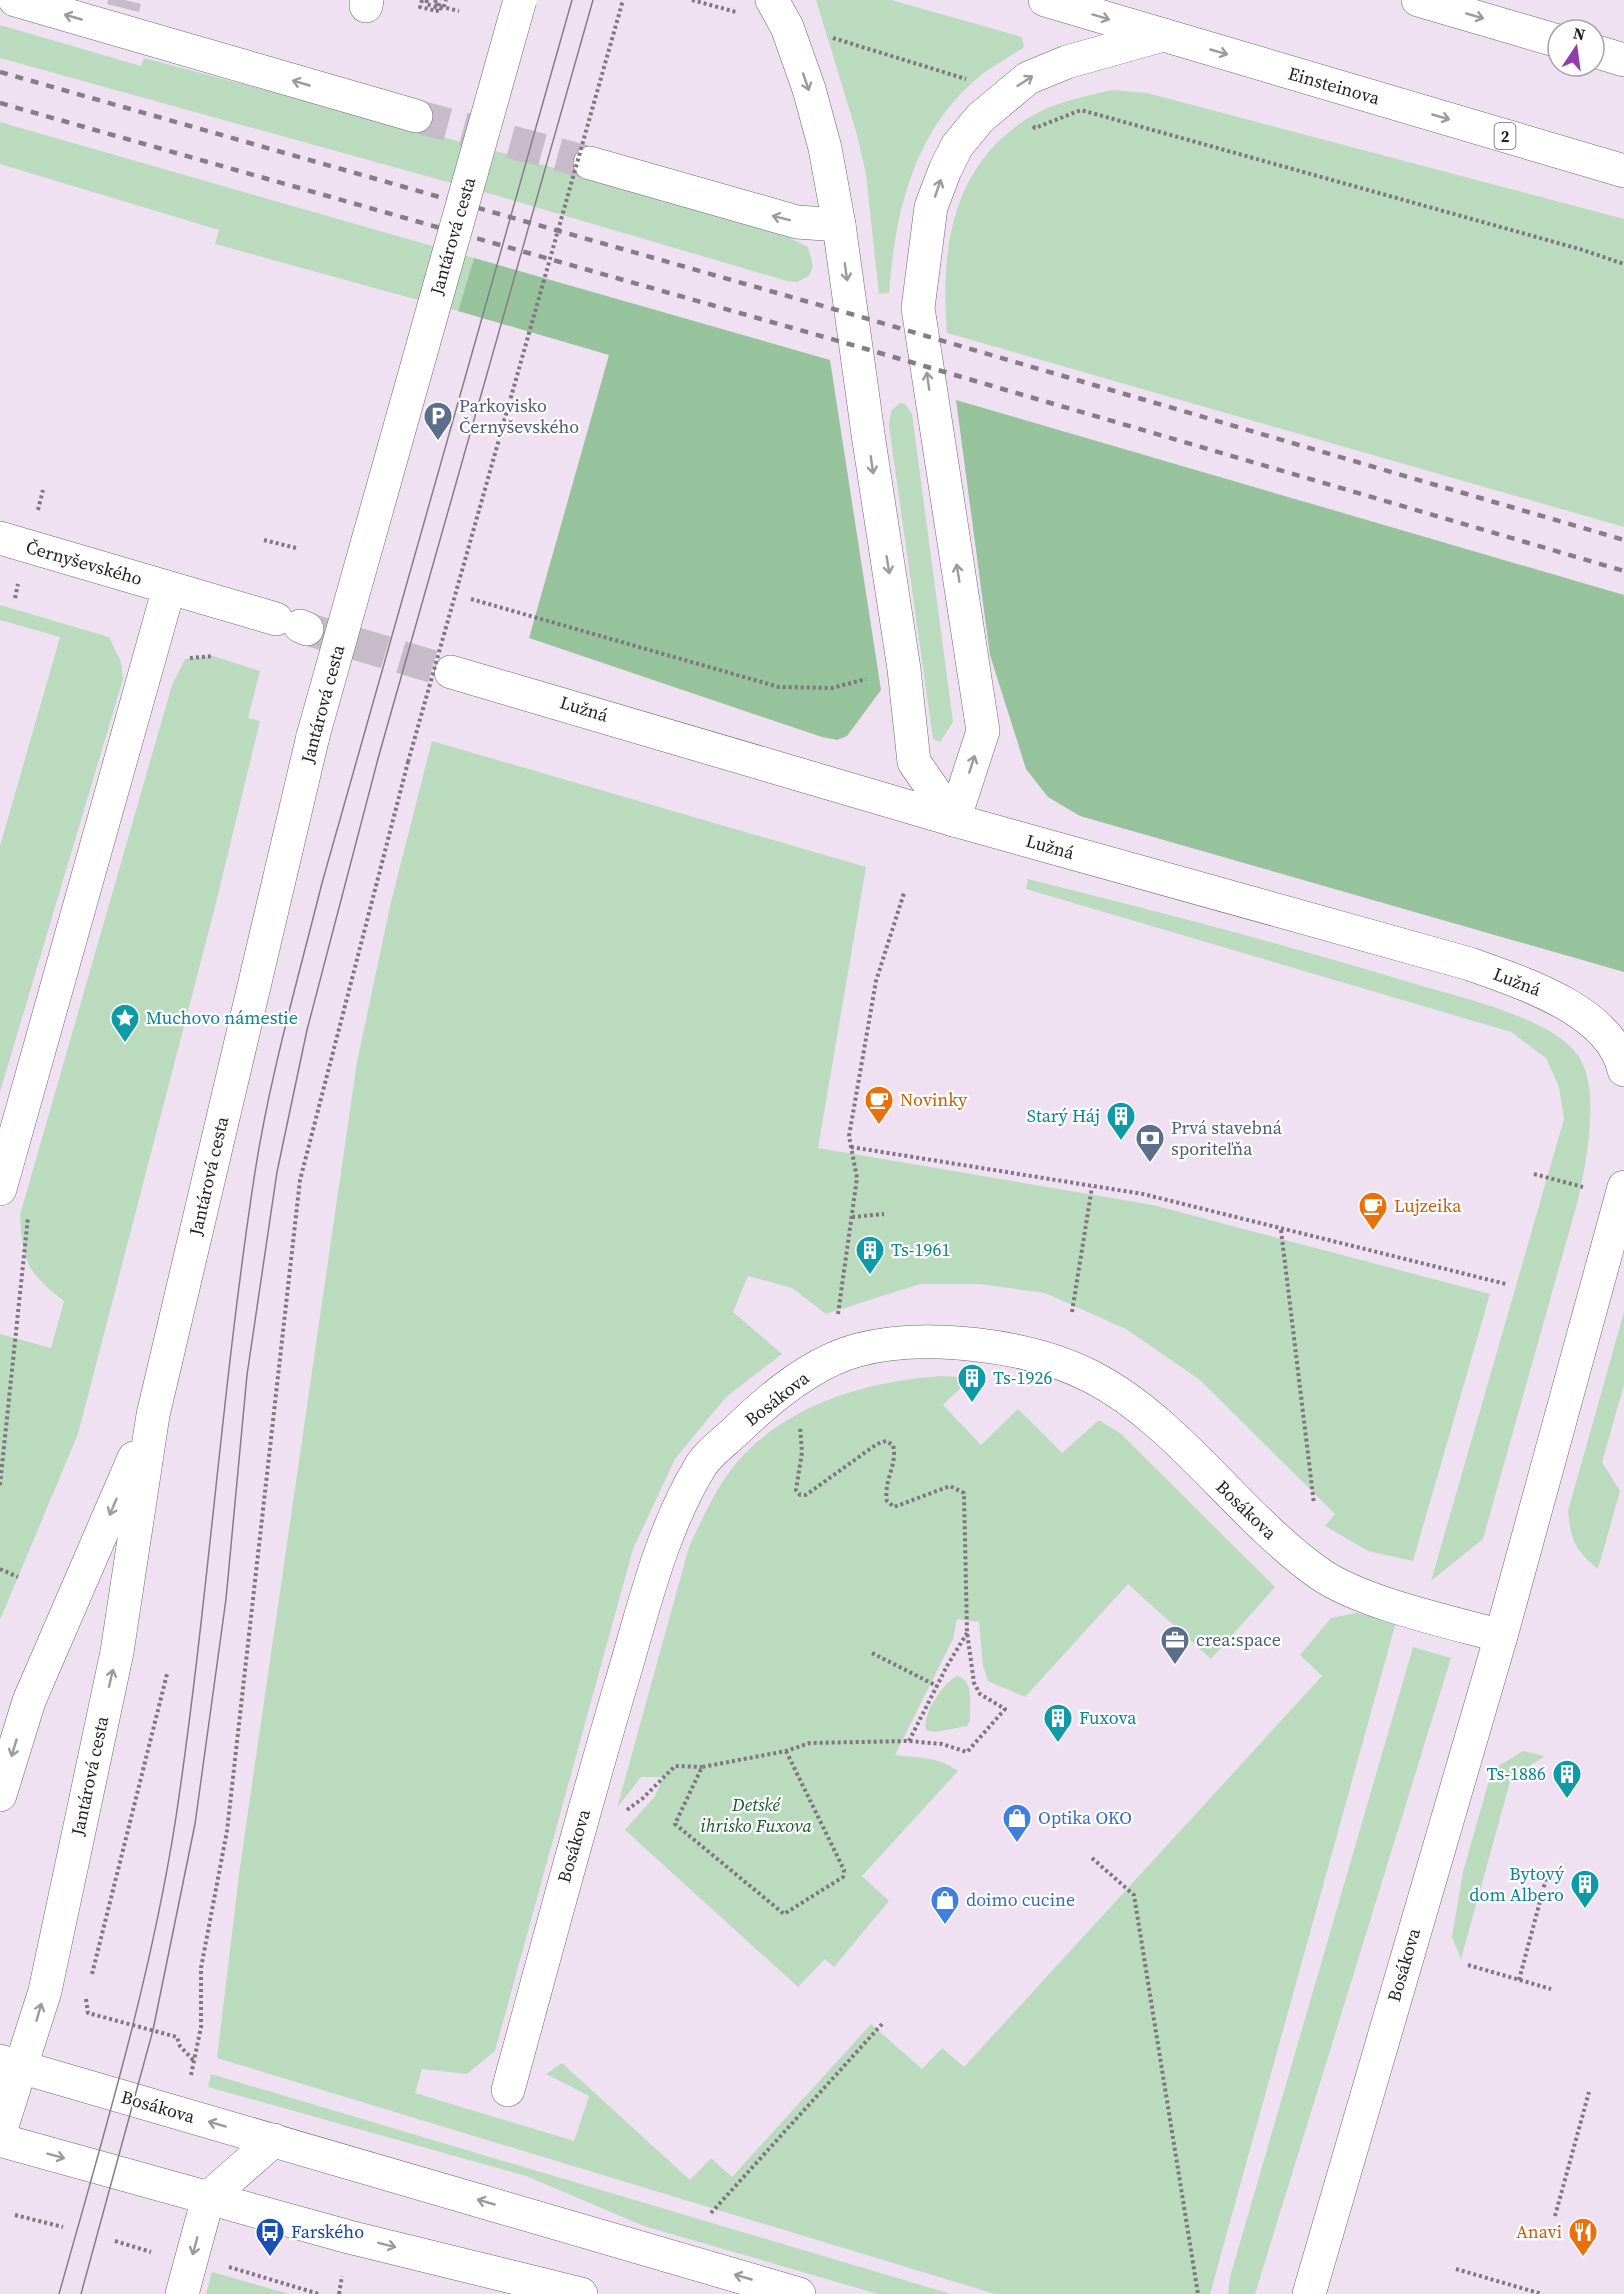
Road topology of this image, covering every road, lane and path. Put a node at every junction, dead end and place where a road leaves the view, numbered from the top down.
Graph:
1 (15, 0) edge
2 (422, 0) edge
3 (427, 0) edge
4 (435, 0) edge
5 (441, 0) edge
6 (446, 0) edge
7 (520, 0) edge
8 (623, 0) edge
9 (692, 0) edge
10 (1045, 0) edge
11 (1418, 0) edge
12 (123, 8) dead end
13 (459, 11) dead end
14 (779, 13) edge
15 (1163, 35) junction
16 (1546, 37) edge
17 (150, 38) junction
18 (1606, 55) edge
19 (1624, 60) edge
20 (1000, 100) junction
21 (416, 116) tunnel mouth
22 (590, 163) tunnel mouth
23 (1624, 171) edge
24 (839, 225) junction
25 (1624, 264) edge
26 (0, 538) edge
27 (264, 540) dead end
28 (296, 548) dead end
29 (169, 588) junction
30 (471, 599) dead end
31 (294, 625) tunnel mouth
32 (904, 669) junction
33 (451, 672) tunnel mouth
34 (954, 820) junction
35 (904, 893) dead end
36 (1623, 1065) edge
37 (851, 1147) junction
38 (1534, 1174) dead end
39 (1092, 1187) junction
40 (0, 1189) edge
41 (1623, 1192) edge
42 (28, 1214) dead end
43 (884, 1214) dead end
44 (852, 1217) junction
45 (1281, 1230) junction
46 (1506, 1284) dead end
47 (1072, 1312) dead end
48 (838, 1318) dead end
49 (153, 1415) junction
50 (800, 1424) dead end
51 (0, 1485) edge
52 (1314, 1504) dead end
53 (0, 1569) edge
54 (18, 1577) dead end
55 (967, 1632) junction
56 (1501, 1636) junction
57 (872, 1653) dead end
58 (167, 1674) dead end
59 (937, 1686) junction
60 (909, 1741) junction
61 (786, 1751) junction
62 (702, 1767) junction
63 (0, 1795) edge
64 (643, 1798) dead end
65 (1092, 1858) dead end
66 (1553, 1880) dead end
67 (1468, 1965) dead end
68 (92, 1975) dead end
69 (1519, 1980) junction
70 (1551, 1989) dead end
71 (86, 1998) dead end
72 (882, 2024) dead end
73 (11, 2065) edge
74 (508, 2090) dead end
75 (1589, 2092) dead end
76 (0, 2132) edge
77 (0, 2140) edge
78 (274, 2140) junction
79 (208, 2198) junction
80 (711, 2213) dead end
81 (15, 2215) dead end
82 (1555, 2216) dead end
83 (63, 2227) dead end
84 (115, 2241) dead end
85 (151, 2252) dead end
86 (223, 2265) dead end
87 (1456, 2270) dead end
88 (342, 2276) dead end
89 (182, 2294) edge
90 (320, 2294) edge
91 (339, 2294) edge
92 (581, 2294) edge
93 (799, 2294) edge
94 (1198, 2294) edge
95 (1309, 2294) edge
96 (1542, 2294) edge

17 -> 1 main road
2 - 5 path
3 - 6 path
4 - 13 path
7 - 49 main road, Jantárová cesta, bridge
8 - 71 path, bridge
9 - 14 path
10 -> 15 main road, Einsteinova / 2
11 -> 16 main road
12 - 17 main road
14 - 20 path
14 -> 24 main road
20 -> 15 main road
15 -> 23 main road, Einsteinova / 2
21 -> 17 main road
18 - 19 main road
20 - 25 path
34 -> 20 main road
24 -> 22 main road
24 -> 32 main road
26 - 29 main road, Černyševského
27 - 28 path
29 - 31 main road
29 - 40 main road
30 - 32 path
32 - 34 main road
33 - 34 main road, Lužná
34 - 36 main road, Lužná
35 - 37 path
37 - 39 path
37 - 44 path
38 - 41 path
39 - 45 path
39 - 47 path
41 - 56 main road, Bosákova
42 - 51 path
43 - 44 path
44 - 48 path
45 - 46 path
45 - 52 path
49 -> 63 main road, Jantárová cesta
73 -> 49 main road, Jantárová cesta
50 - 55 path
53 - 54 path
55 - 59 path
55 - 60 path
56 - 74 main road, Bosákova
56 - 95 main road, Bosákova
57 - 59 path
58 - 68 path
59 - 60 path
60 - 61 path
61 - 62 path
61 - 62 path
62 - 64 path
65 - 94 path
66 - 69 path
67 - 69 path
69 - 70 path
72 - 80 path
73 - 76 main road, Jantárová cesta
78 -> 73 main road, Bosákova
75 - 82 path
77 -> 79 main road
78 - 79 main road
93 -> 78 main road, Bosákova
79 -> 89 main road
79 -> 92 main road
81 - 83 path
84 - 85 path
86 - 90 path
87 - 96 path
88 - 91 path

